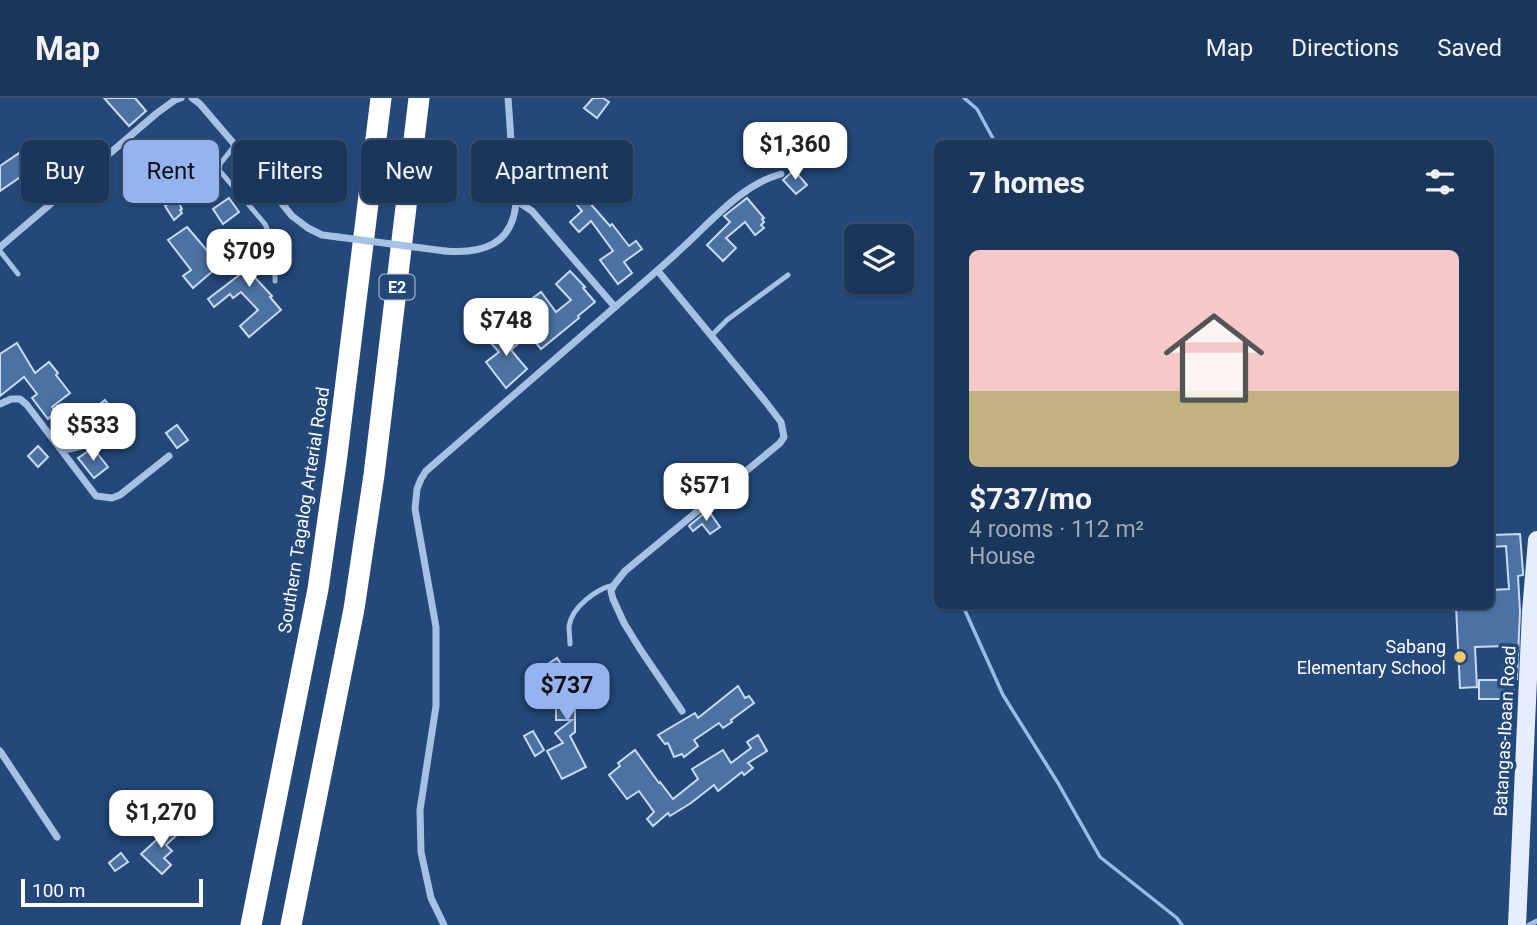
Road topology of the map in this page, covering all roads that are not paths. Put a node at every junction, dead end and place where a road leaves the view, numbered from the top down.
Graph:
1 (181, 98) edge
2 (192, 98) edge
3 (381, 98) edge
4 (419, 98) edge
5 (508, 98) edge
6 (512, 140) edge
7 (233, 143) edge
8 (233, 148) edge
9 (781, 174) dead end
10 (233, 186) edge
11 (247, 203) edge
12 (282, 203) edge
13 (516, 203) edge
14 (520, 203) edge
15 (0, 249) edge
16 (658, 271) junction
17 (18, 274) dead end
18 (788, 275) dead end
19 (275, 281) dead end
20 (615, 307) junction
21 (712, 335) junction
22 (0, 404) edge
23 (113, 426) dead end
24 (62, 451) junction
25 (169, 456) dead end
26 (1537, 540) edge
27 (614, 585) junction
28 (570, 644) dead end
29 (682, 711) dead end
30 (0, 751) edge
31 (57, 837) dead end
32 (1537, 921) edge
33 (251, 925) edge
34 (291, 925) edge
35 (444, 925) edge
36 (1517, 925) edge
37 (1529, 925) edge

1 - 15 street
2 - 7 street
3 - 33 highway, Southern Tagalog Arterial Road / E2
4 - 34 highway, E2
5 - 6 street
8 - 10 lane
9 - 16 street
11 - 19 lane
12 - 13 street, bridge
14 - 20 street
15 - 17 lane
16 - 20 street
16 - 21 street
18 - 21 lane
20 - 35 street
21 - 27 street
22 - 24 street
23 - 24 lane
24 - 25 street
26 - 36 main road, Batangas-Ibaan Road
27 - 28 lane
27 - 29 street
30 - 31 street
32 - 37 lane

